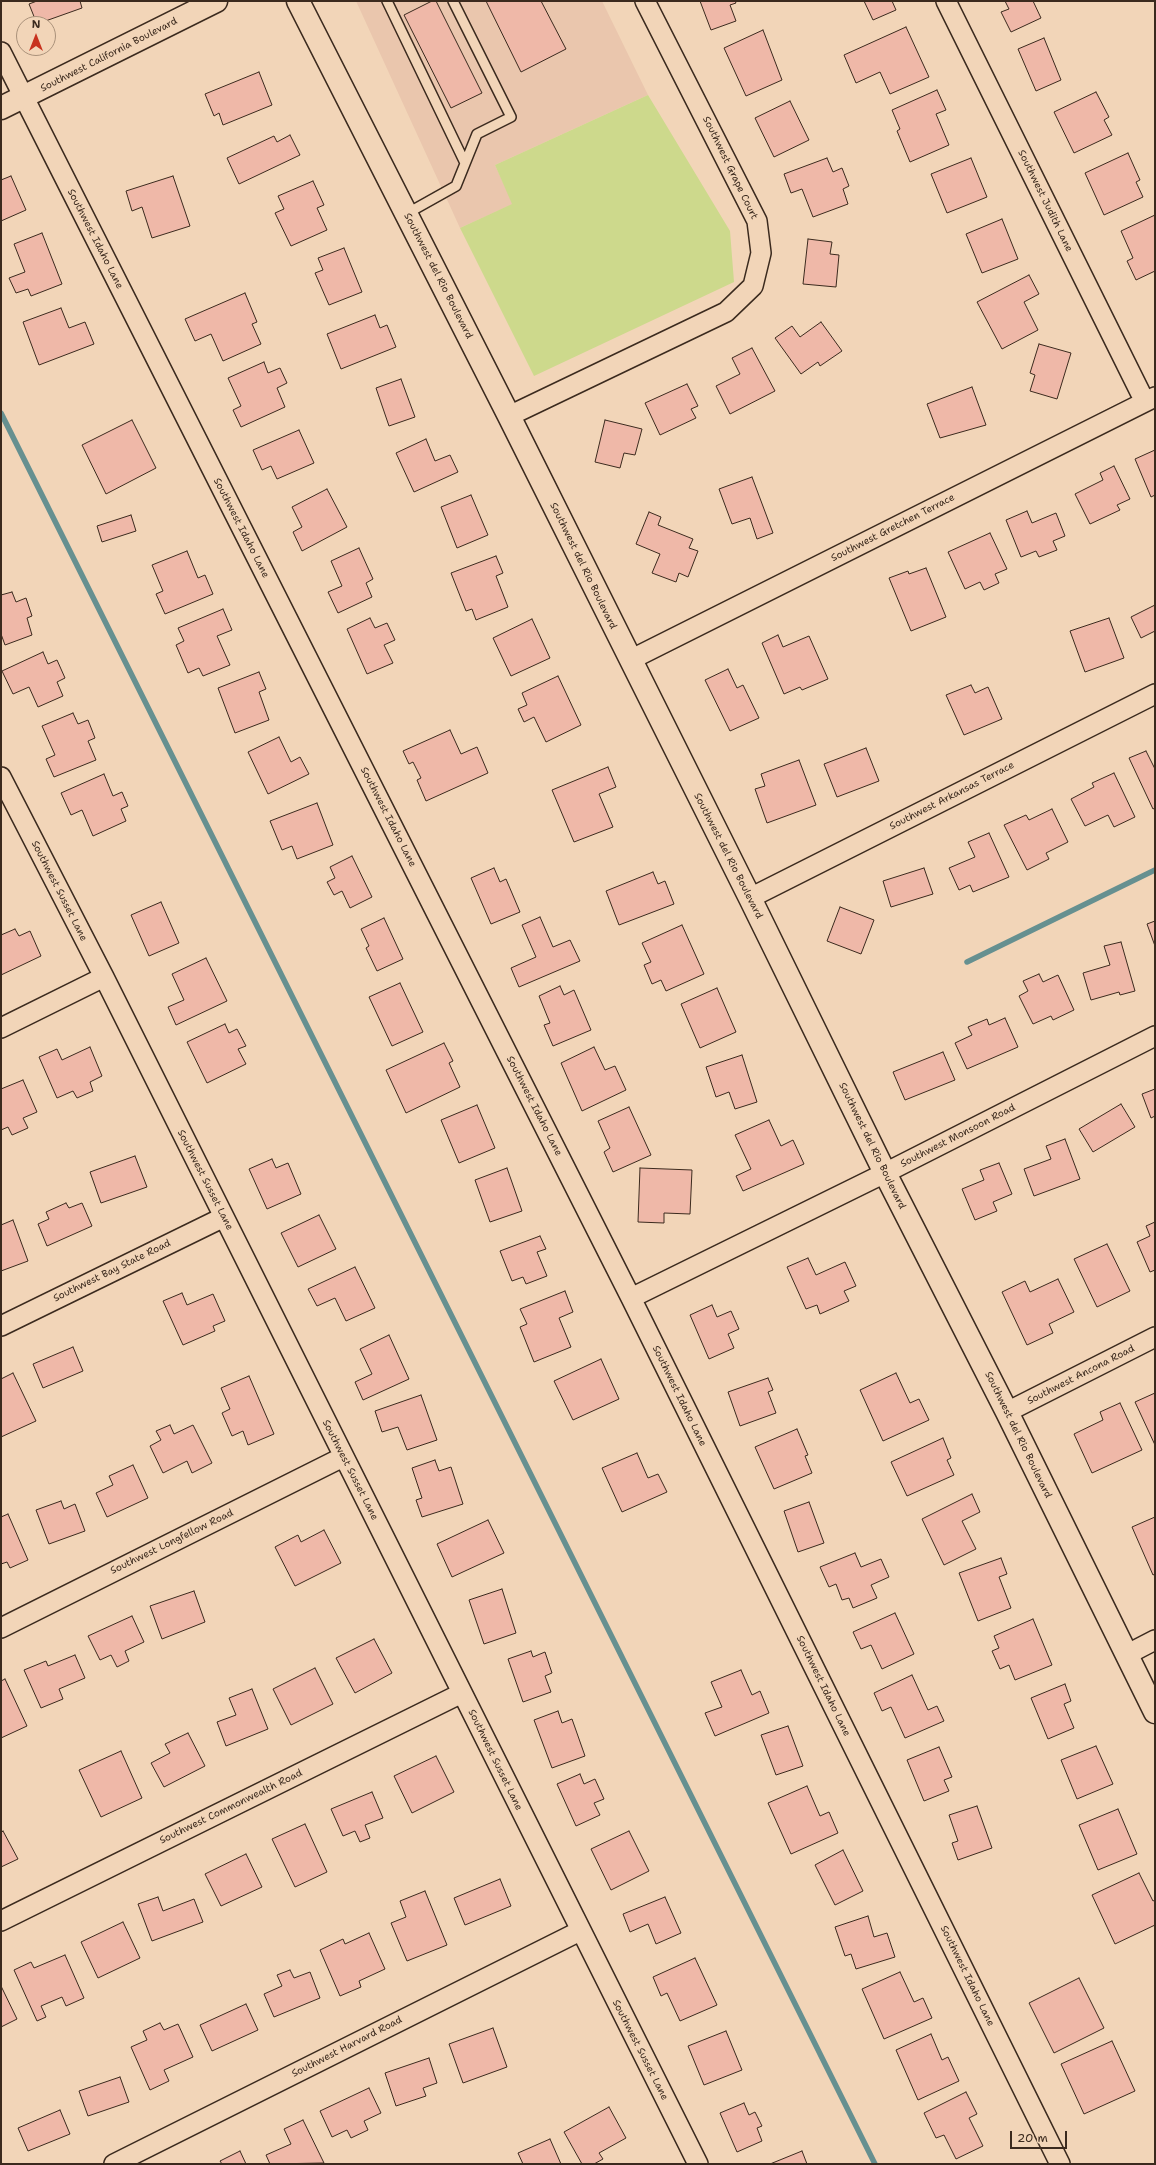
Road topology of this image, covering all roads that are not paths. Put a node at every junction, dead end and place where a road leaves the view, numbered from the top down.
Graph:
1 (216, 1) edge
2 (298, 1) edge
3 (387, 1) edge
4 (453, 1) edge
5 (645, 1) edge
6 (946, 1) edge
7 (1, 52) edge
8 (24, 98) junction
9 (1, 108) edge
10 (465, 163) junction
11 (406, 214) junction
12 (1150, 399) edge
13 (509, 416) junction
14 (630, 660) junction
15 (1155, 694) edge
16 (1, 777) edge
17 (750, 898) junction
18 (104, 977) junction
19 (1, 1028) edge
20 (1155, 1036) edge
21 (885, 1173) junction
22 (224, 1217) junction
23 (631, 1298) junction
24 (1, 1326) edge
25 (1155, 1337) edge
26 (1007, 1412) junction
27 (343, 1457) junction
28 (1, 1628) edge
29 (1155, 1640) edge
30 (1126, 1655) junction
31 (462, 1693) junction
32 (1155, 1712) edge
33 (1, 1921) edge
34 (580, 1931) junction
35 (114, 2164) edge
36 (698, 2164) edge
37 (1060, 2164) edge

1 - 8 street, Southwest California Boulevard
2 - 11 street, Southwest del Rio Boulevard
3 - 10 lane
4 - 10 lane
5 - 13 street, Southwest Grape Court
6 - 12 street, Southwest Judith Lane
7 - 8 street, Southwest Idaho Lane
8 - 9 street, Southwest California Boulevard
8 - 23 street, Southwest Idaho Lane
10 - 11 lane
11 - 13 street, Southwest del Rio Boulevard
12 - 14 street, Southwest Gretchen Terrace
13 - 14 street, Southwest del Rio Boulevard
14 - 17 street, Southwest del Rio Boulevard
15 - 17 street, Southwest Arkansas Terrace
16 - 18 street, Southwest Susset Lane
17 - 21 street, Southwest del Rio Boulevard
18 - 19 street
18 - 22 street, Southwest Susset Lane
20 - 21 street, Southwest Monsoon Road
21 - 23 street, Southwest Monsoon Road
21 - 26 street, Southwest del Rio Boulevard
22 - 24 street, Southwest Bay State Road
22 - 27 street, Southwest Susset Lane
23 - 37 street, Southwest Idaho Lane
25 - 26 street, Southwest Ancona Road
26 - 30 street, Southwest del Rio Boulevard
27 - 28 street, Southwest Longfellow Road
27 - 31 street, Southwest Susset Lane
29 - 30 street
30 - 32 street, Southwest del Rio Boulevard
31 - 33 street, Southwest Commonwealth Road
31 - 34 street, Southwest Susset Lane
34 - 35 street, Southwest Harvard Road
34 - 36 street, Southwest Susset Lane

